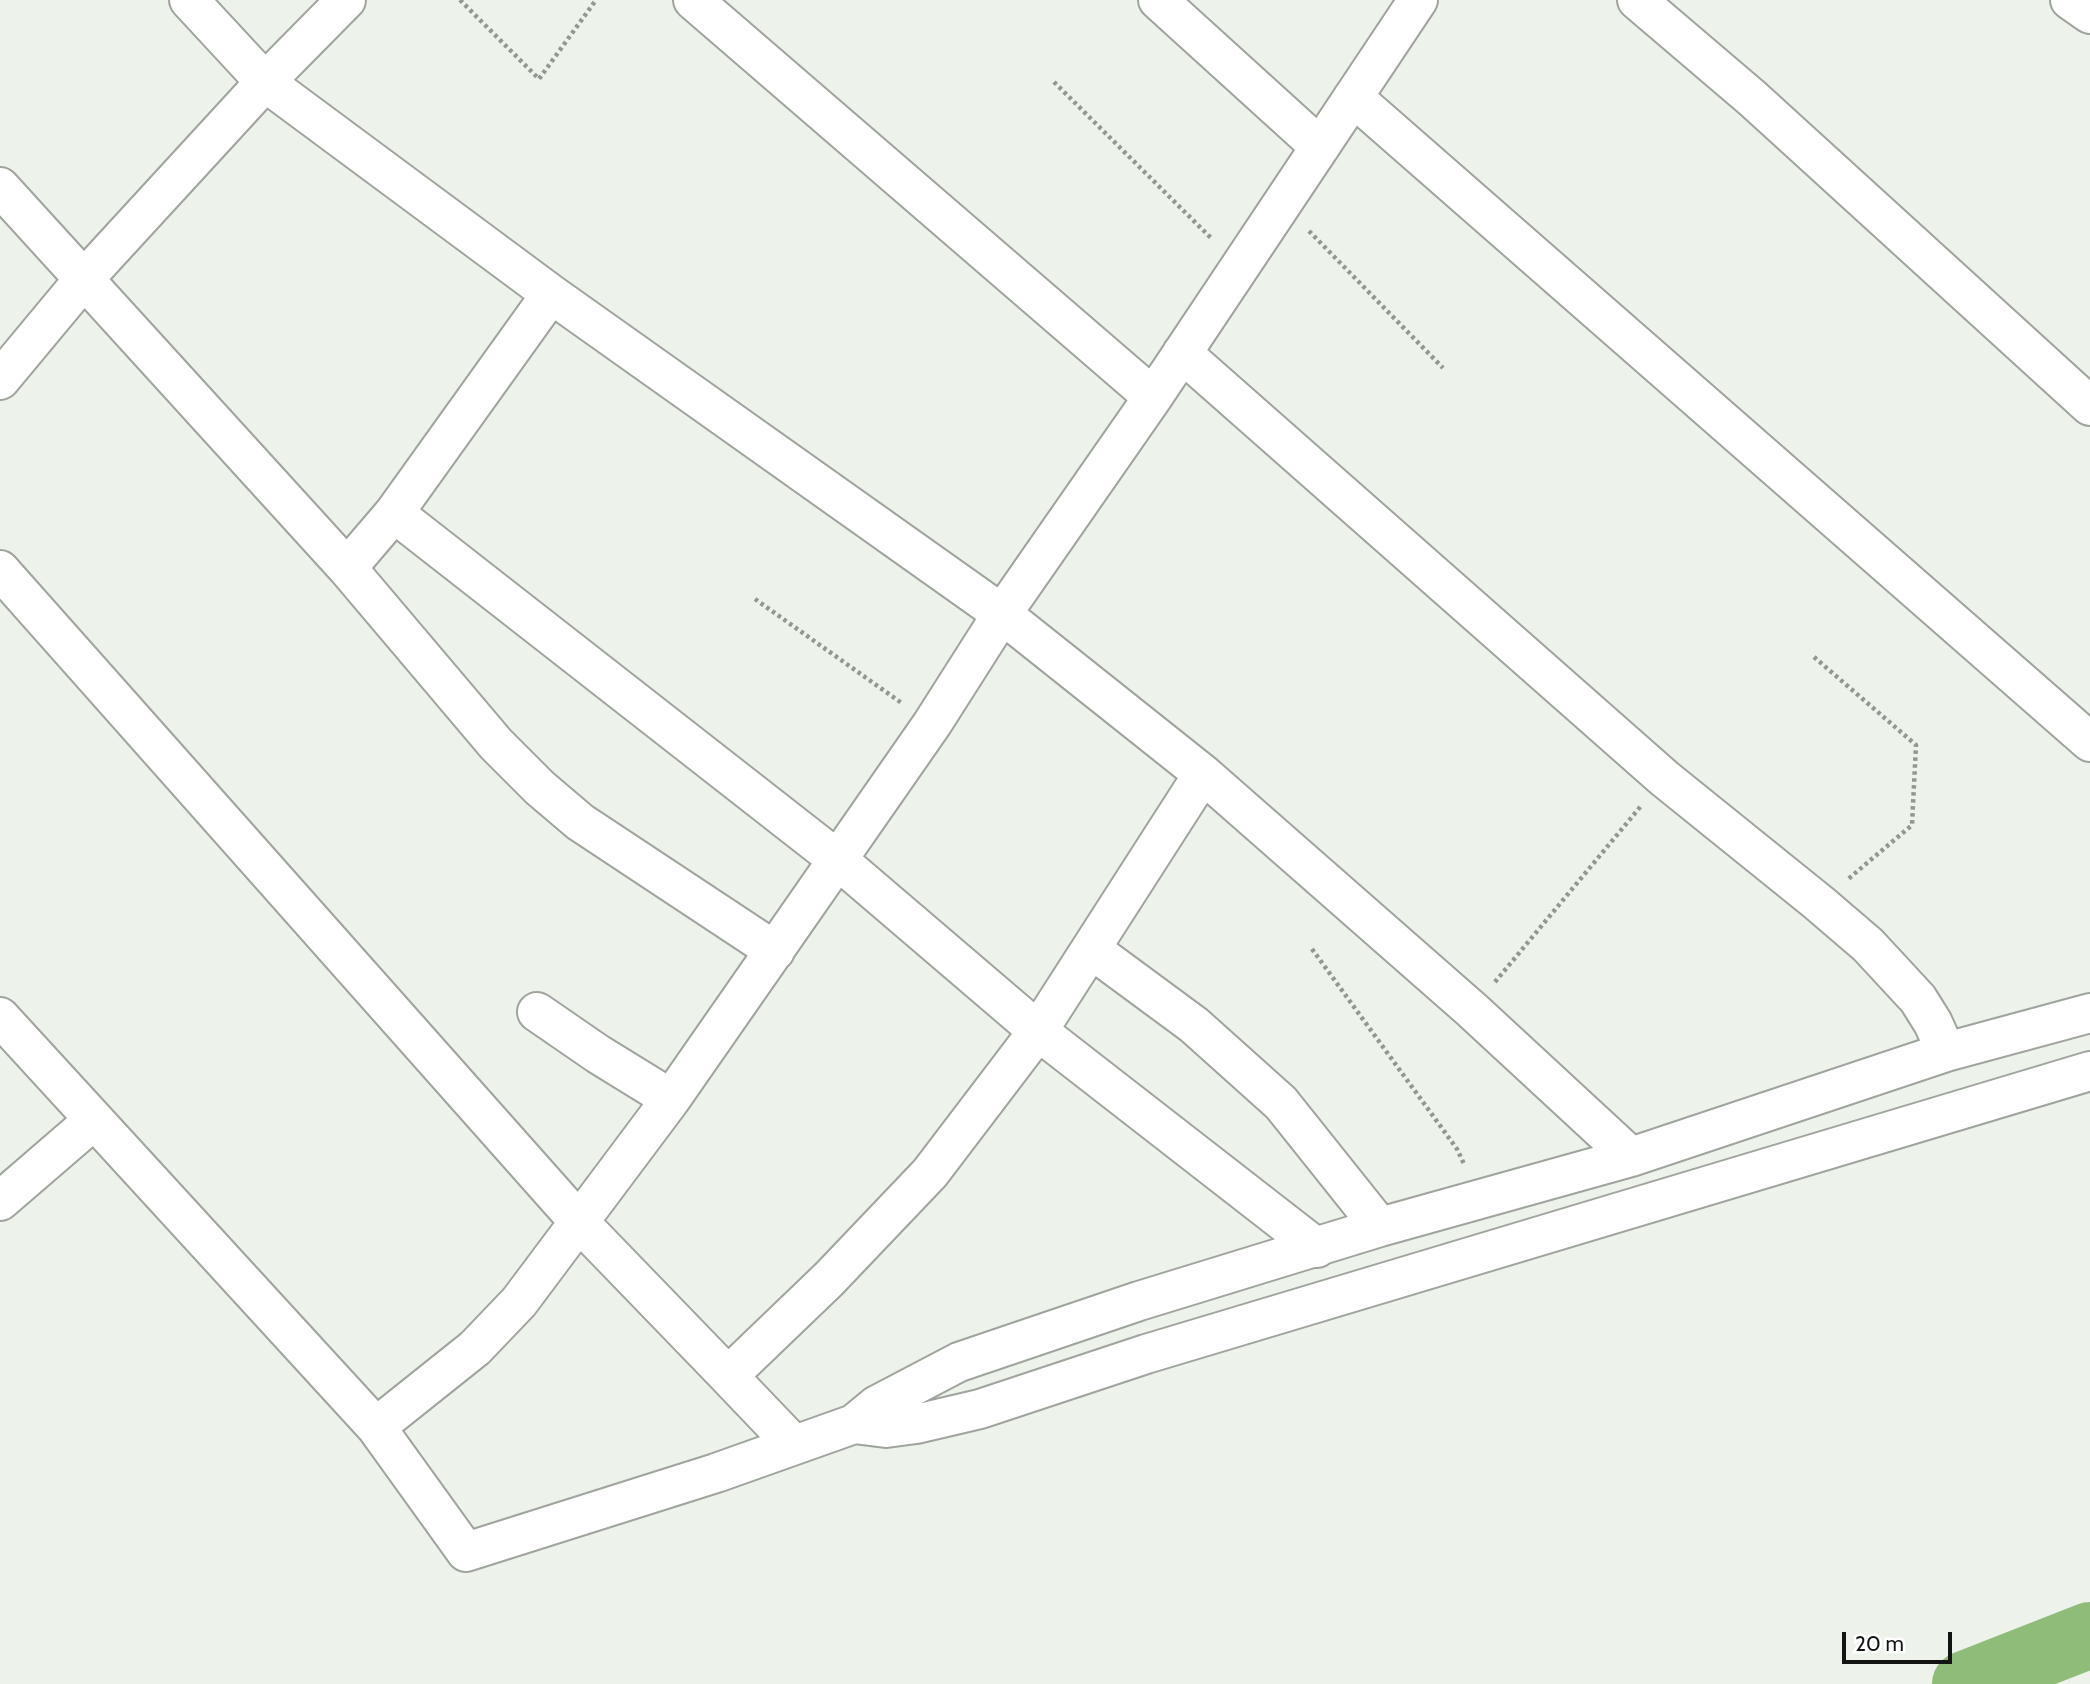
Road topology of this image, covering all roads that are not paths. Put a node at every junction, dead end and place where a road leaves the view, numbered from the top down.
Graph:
1 (190, 0) edge
2 (346, 0) edge
3 (693, 0) edge
4 (1158, 0) edge
5 (1418, 0) edge
6 (1637, 0) edge
7 (2070, 0) edge
8 (2090, 14) edge
9 (265, 82) junction
10 (1353, 97) junction
11 (1320, 147) junction
12 (0, 187) edge
13 (84, 279) junction
14 (551, 294) junction
15 (1182, 353) junction
16 (0, 380) edge
17 (1153, 397) junction
18 (2090, 406) edge
19 (394, 513) junction
20 (347, 568) junction
21 (0, 570) edge
22 (1002, 614) junction
23 (2090, 742) edge
24 (1203, 774) junction
25 (838, 860) junction
26 (1091, 949) junction
27 (775, 951) junction
28 (537, 1012) dead end
29 (2090, 1013) edge
30 (0, 1017) edge
31 (1038, 1031) junction
32 (2006, 1034) junction
33 (1946, 1052) junction
34 (2090, 1071) edge
35 (2016, 1093) junction
36 (671, 1099) junction
37 (94, 1120) junction
38 (1631, 1157) junction
39 (0, 1201) edge
40 (580, 1223) junction
41 (1380, 1227) junction
42 (1317, 1248) junction
43 (1196, 1284) junction
44 (1212, 1334) junction
45 (728, 1376) junction
46 (854, 1424) junction
47 (376, 1427) junction
48 (794, 1446) junction

1 - 9 street
2 - 9 street
3 - 17 street
4 - 11 street
5 - 10 street
6 - 18 street
7 - 8 street
9 - 13 street
9 - 14 street
10 - 11 street
10 - 23 street
11 - 15 street
12 - 13 street
13 - 16 street
13 - 20 street
14 - 19 street
14 - 22 street
15 - 17 street
15 - 33 street
17 - 22 street
19 - 20 street
19 - 25 street
20 - 27 street
21 - 40 street
22 - 24 street
22 - 25 street
24 - 26 street
24 - 38 street
25 - 27 street
25 - 31 street
26 - 31 street
26 - 41 street
27 - 36 street
28 - 36 street
29 - 32 street
30 - 37 street
31 - 42 street
31 - 45 street
32 - 33 street
32 - 35 street
33 - 38 street
34 - 35 street
35 - 44 street
36 - 40 street
37 - 39 street
37 - 47 street
38 - 41 street
40 - 45 street
40 - 47 street
41 - 42 street
42 - 43 street
43 - 44 street
43 - 46 street
44 - 46 street
45 - 48 street
46 - 48 street
47 - 48 street

